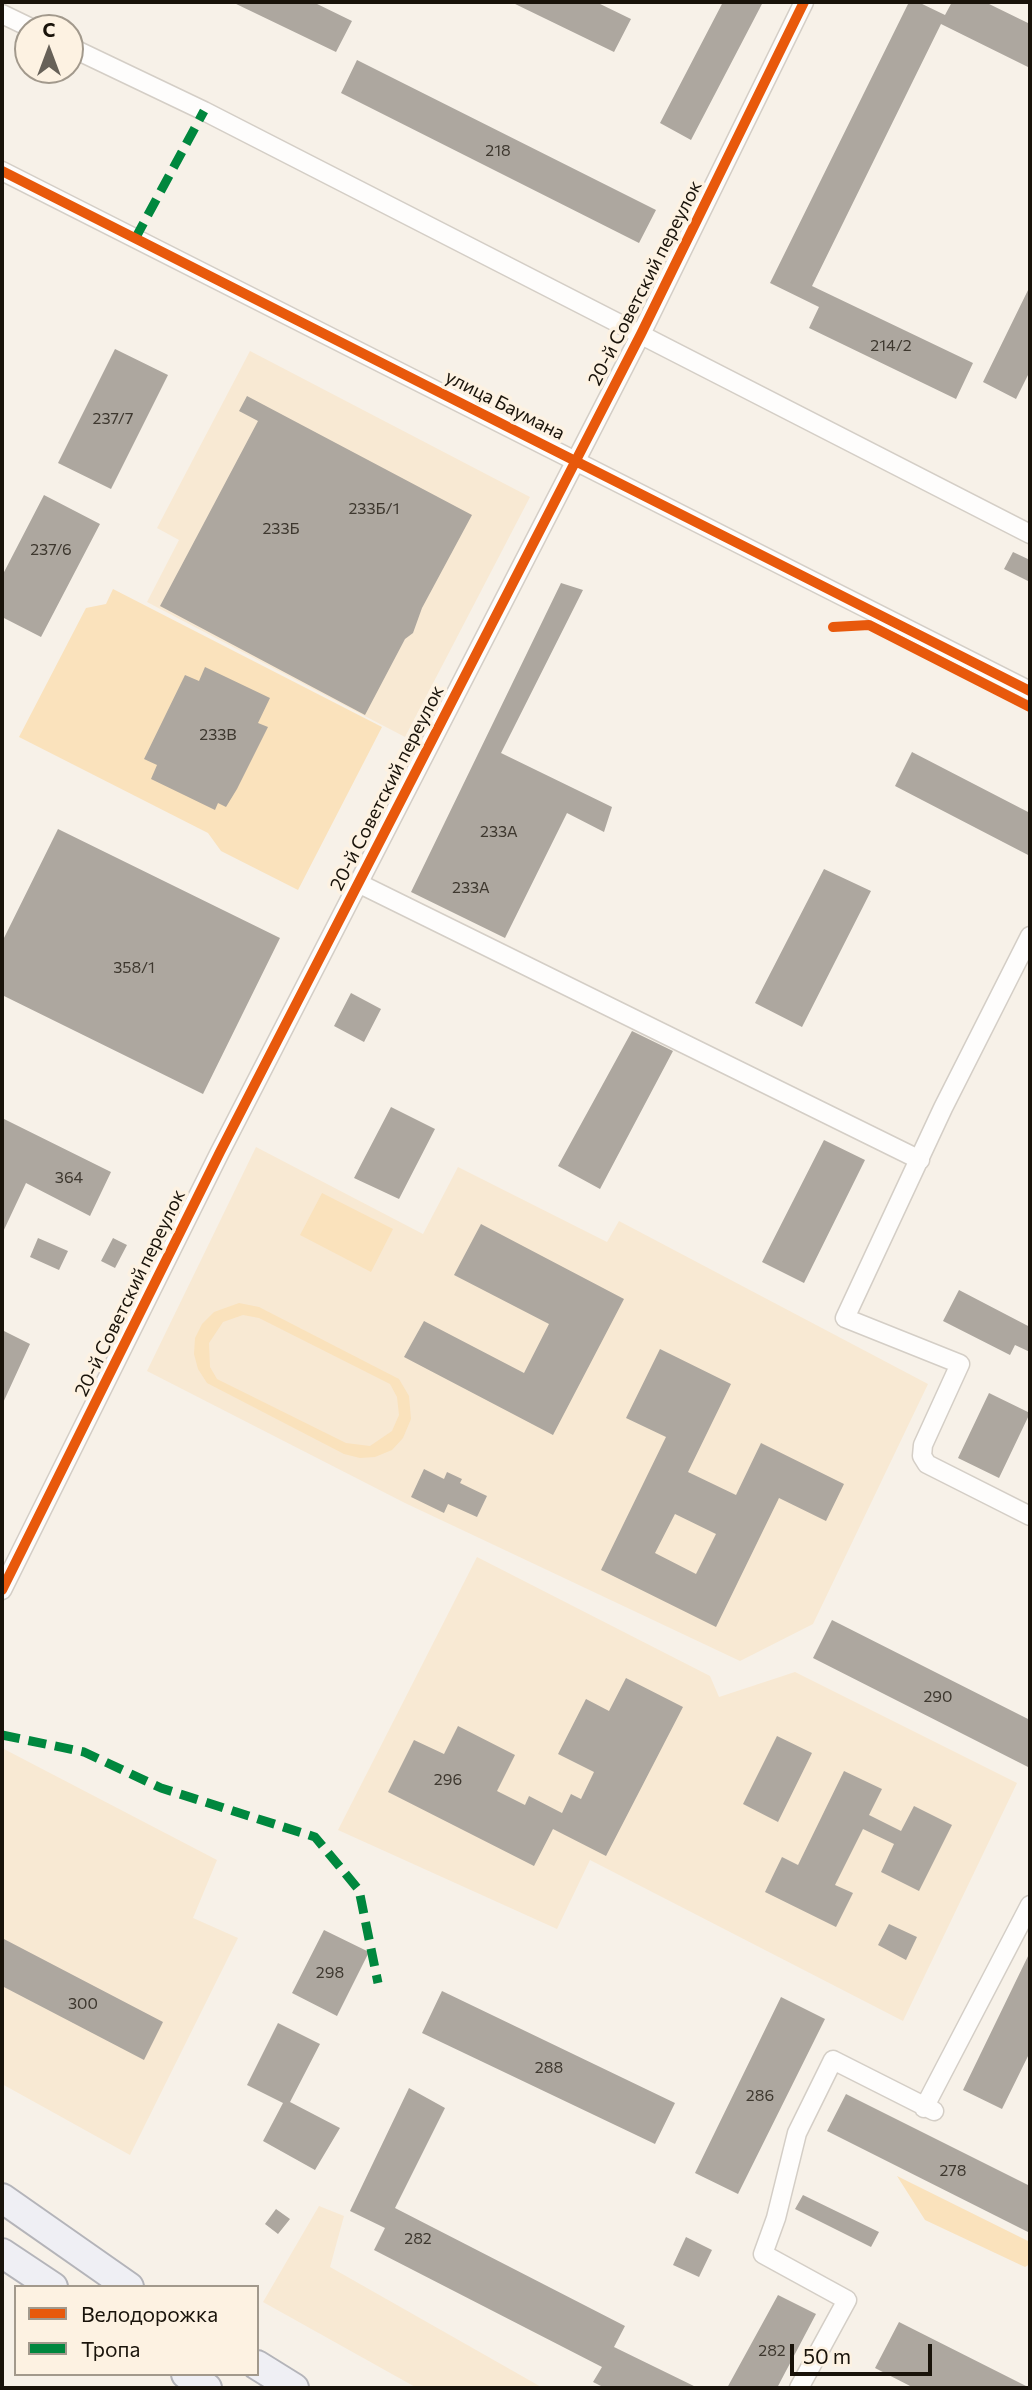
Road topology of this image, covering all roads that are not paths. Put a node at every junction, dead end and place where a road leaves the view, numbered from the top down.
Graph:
1 (804, 2) edge
2 (84, 54) edge
3 (2, 171) edge
4 (641, 334) junction
5 (575, 460) junction
6 (1030, 534) edge
7 (1030, 691) edge
8 (358, 883) junction
9 (1030, 936) edge
10 (920, 1160) junction
11 (1030, 1516) edge
12 (2, 1590) edge
13 (1030, 1905) edge
14 (2, 2198) edge
15 (2, 2253) edge
16 (50, 2285) edge
17 (126, 2285) edge
18 (259, 2366) edge
19 (189, 2376) edge
20 (207, 2388) edge
21 (294, 2388) edge
22 (799, 2388) edge

1 - 4 street, 20-й Советский переулок
2 - 4 street
3 - 5 street, улица Баумана
4 - 5 street, 20-й Советский переулок
4 - 6 street
5 - 7 street, улица Баумана
5 - 8 street, 20-й Советский переулок
8 - 10 street
8 - 12 street, 20-й Советский переулок
9 - 10 street
10 - 11 street
13 - 22 street
14 - 17 main road
15 - 16 main road
18 - 21 main road
19 - 20 main road

